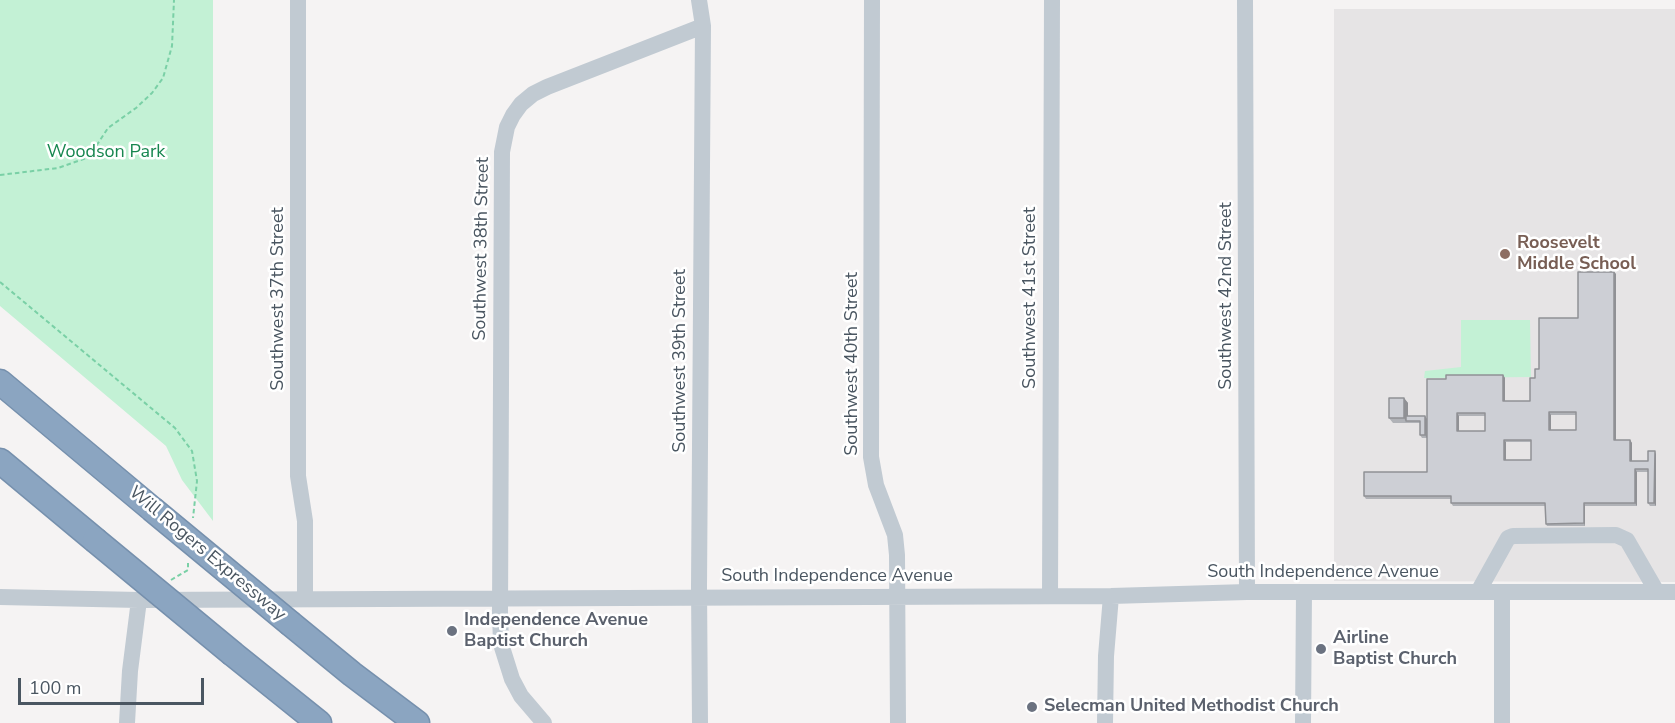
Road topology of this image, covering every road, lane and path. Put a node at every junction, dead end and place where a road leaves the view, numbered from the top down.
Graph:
1 (174, 0) edge
2 (298, 0) edge
3 (699, 0) edge
4 (873, 0) edge
5 (1052, 0) edge
6 (1245, 0) edge
7 (703, 26) junction
8 (0, 175) edge
9 (0, 282) edge
10 (0, 382) edge
11 (0, 461) edge
12 (192, 525) dead end
13 (189, 559) dead end
14 (168, 582) dead end
15 (1247, 592) junction
16 (1304, 592) junction
17 (1478, 592) junction
18 (1502, 592) junction
19 (1657, 592) junction
20 (1675, 592) edge
21 (898, 596) junction
22 (1050, 596) junction
23 (1111, 596) junction
24 (0, 597) edge
25 (500, 597) junction
26 (699, 597) junction
27 (305, 598) junction
28 (139, 600) junction
29 (127, 723) edge
30 (319, 723) edge
31 (417, 723) edge
32 (544, 723) edge
33 (700, 723) edge
34 (898, 723) edge
35 (1105, 723) edge
36 (1303, 723) edge
37 (1502, 723) edge

1 - 8 path
2 - 27 street, Southwest 37th Street
3 - 7 street, Southwest 39th Street
4 - 21 street, Southwest 40th Street
5 - 22 street, Southwest 41st Street
6 - 15 street, Southwest 42nd Street
7 - 25 street, Southwest 38th Street
7 - 26 street, Southwest 39th Street
9 - 12 path
10 - 31 highway, Will Rogers Expressway, bridge
11 - 30 highway, bridge
13 - 14 path
15 - 16 street, South Independence Avenue
15 - 23 street, South Independence Avenue
16 - 17 street, South Independence Avenue
16 - 36 street
17 - 18 street, South Independence Avenue
17 - 19 street
18 - 19 street, South Independence Avenue
18 - 37 street
19 - 20 street, South Independence Avenue
21 - 22 street, South Independence Avenue
21 - 26 street, South Independence Avenue
21 - 34 street, Southwest 40th Street
22 - 23 street, South Independence Avenue
23 - 35 street
24 - 28 street, South Independence Avenue
25 - 26 street, South Independence Avenue
25 - 27 street, South Independence Avenue
25 - 32 street, Southwest 38th Street
26 - 33 street, Southwest 39th Street
27 - 28 street, South Independence Avenue
28 - 29 street

